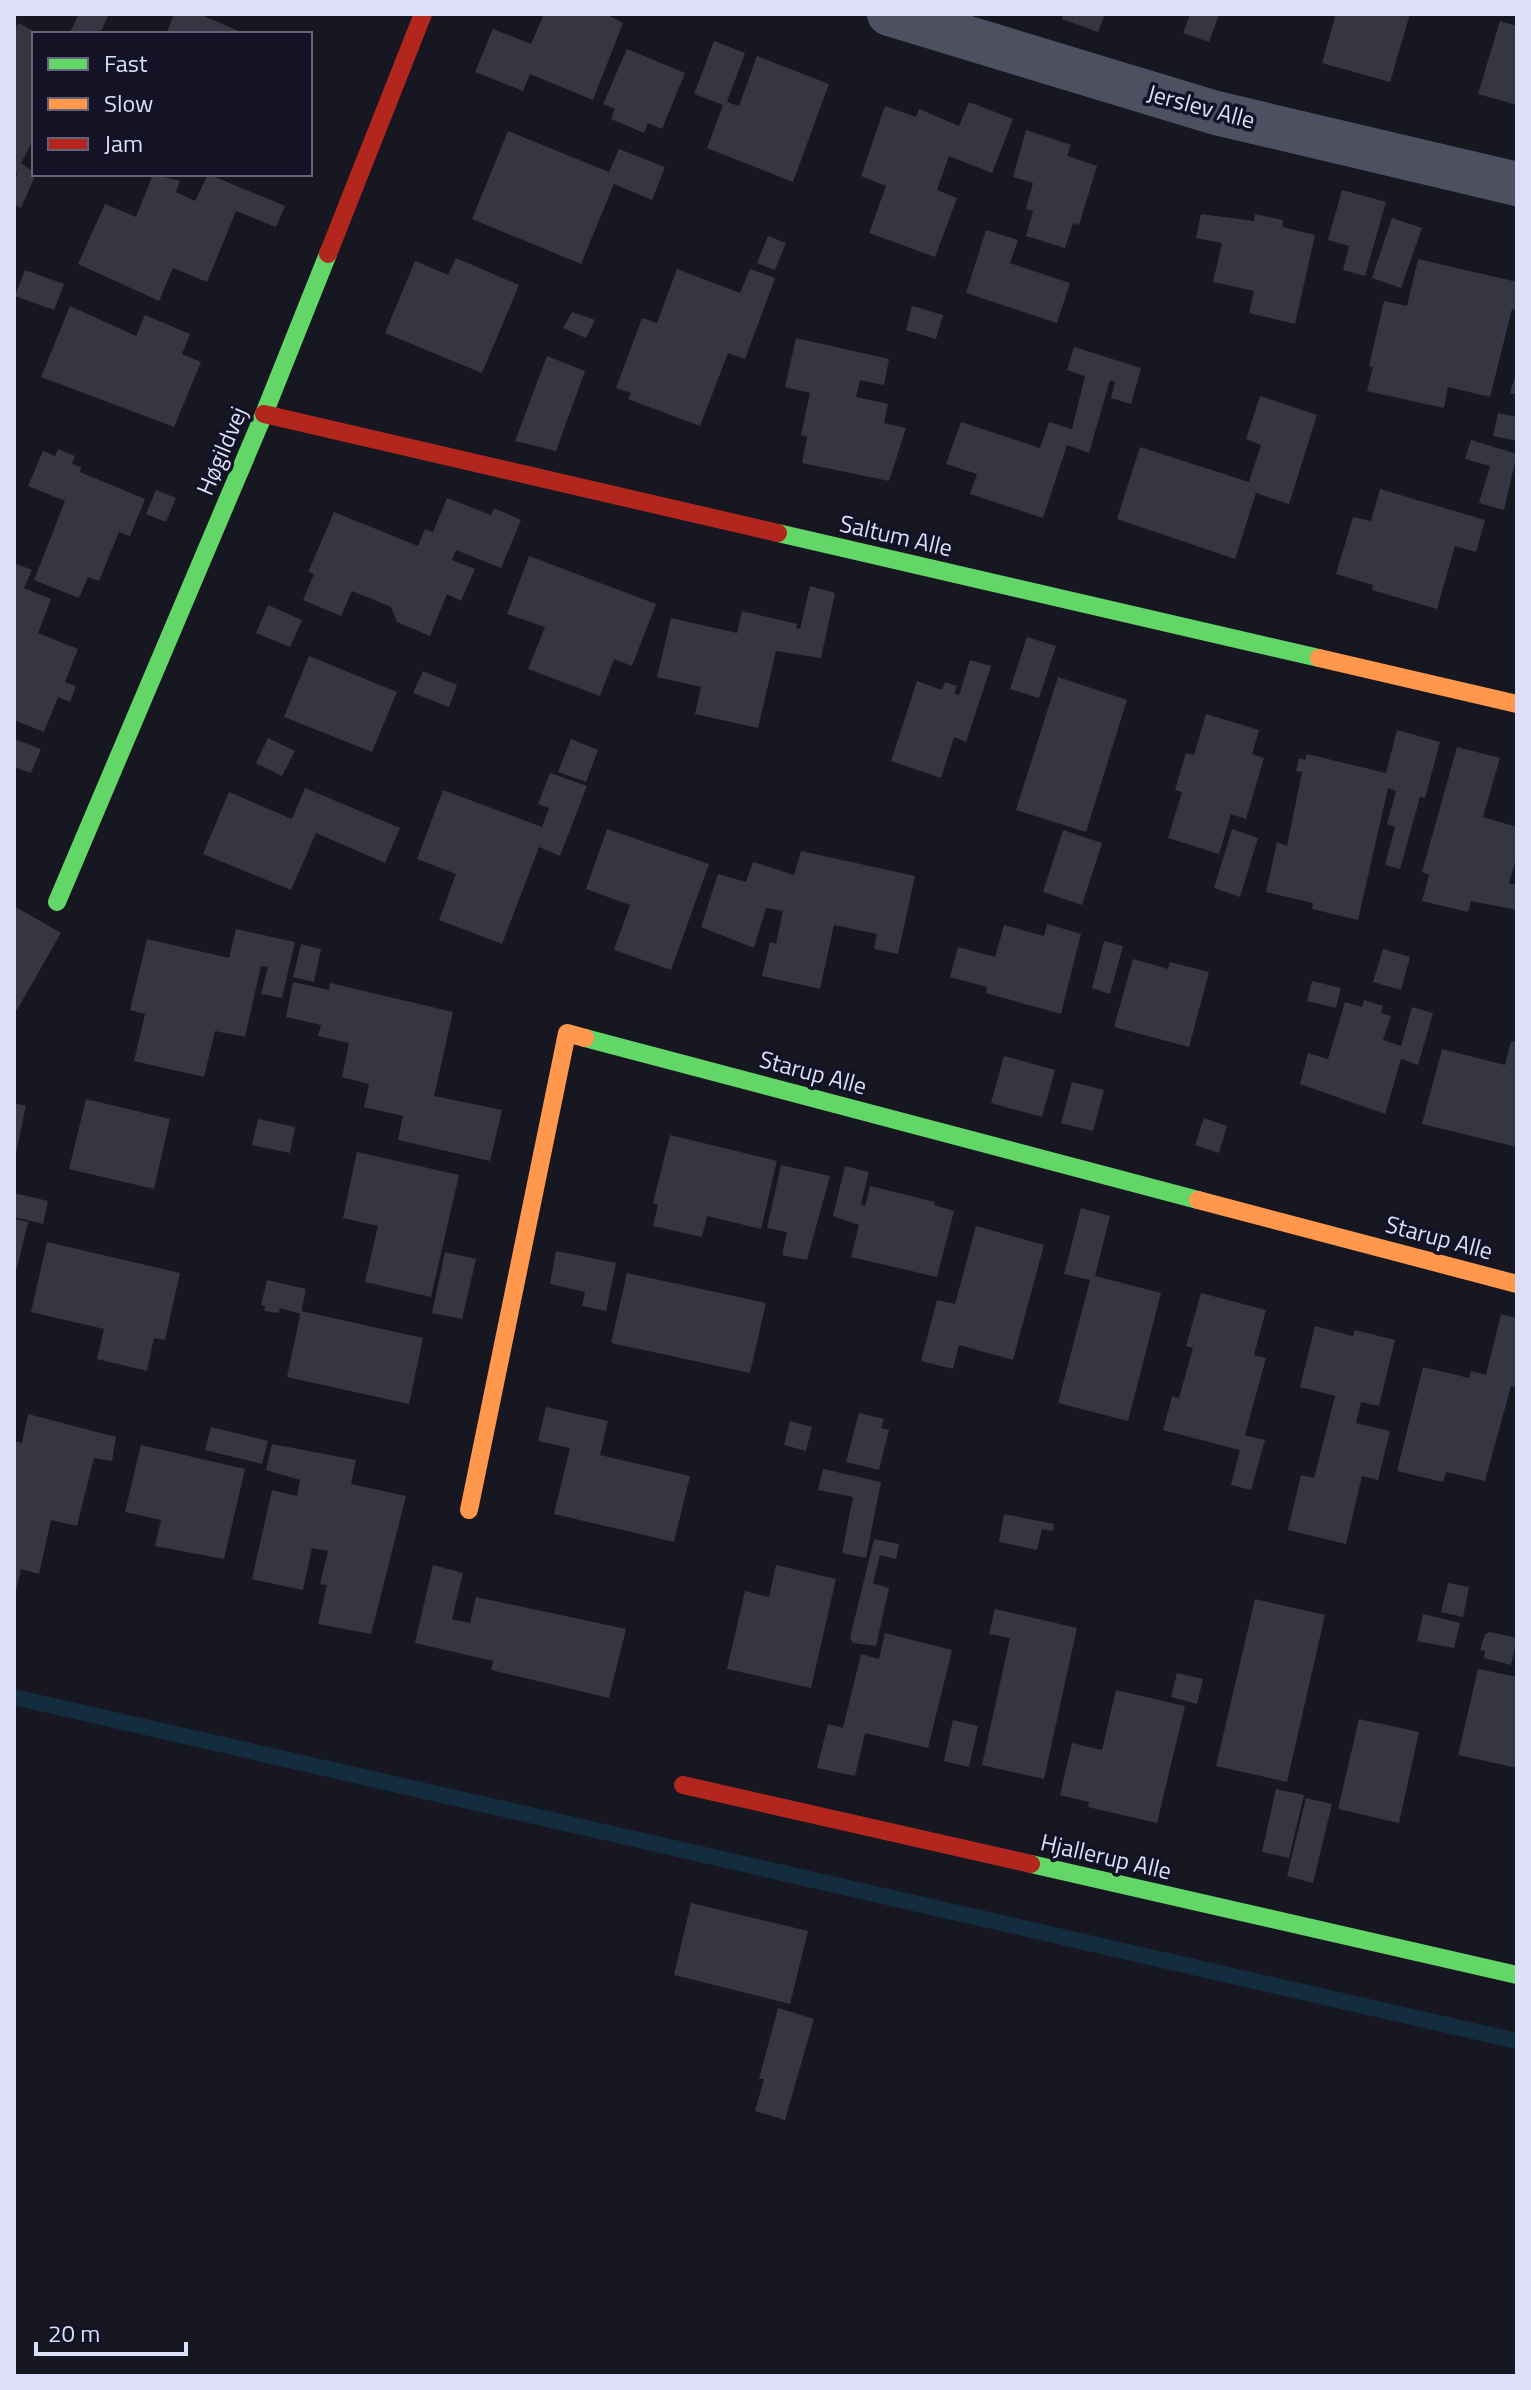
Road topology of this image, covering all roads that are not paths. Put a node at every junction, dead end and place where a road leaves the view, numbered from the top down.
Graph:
1 (423, 14) edge
2 (889, 14) edge
3 (1517, 184) edge
4 (264, 414) junction
5 (1517, 704) edge
6 (57, 902) dead end
7 (1517, 1284) edge
8 (469, 1510) dead end
9 (683, 1785) dead end
10 (1517, 1975) edge

1 - 4 street, Høgildvej
2 - 3 street, Jerslev Alle
4 - 5 street, Saltum Alle
4 - 6 street, Høgildvej
7 - 8 street, Starup Alle
9 - 10 street, Hjallerup Alle

